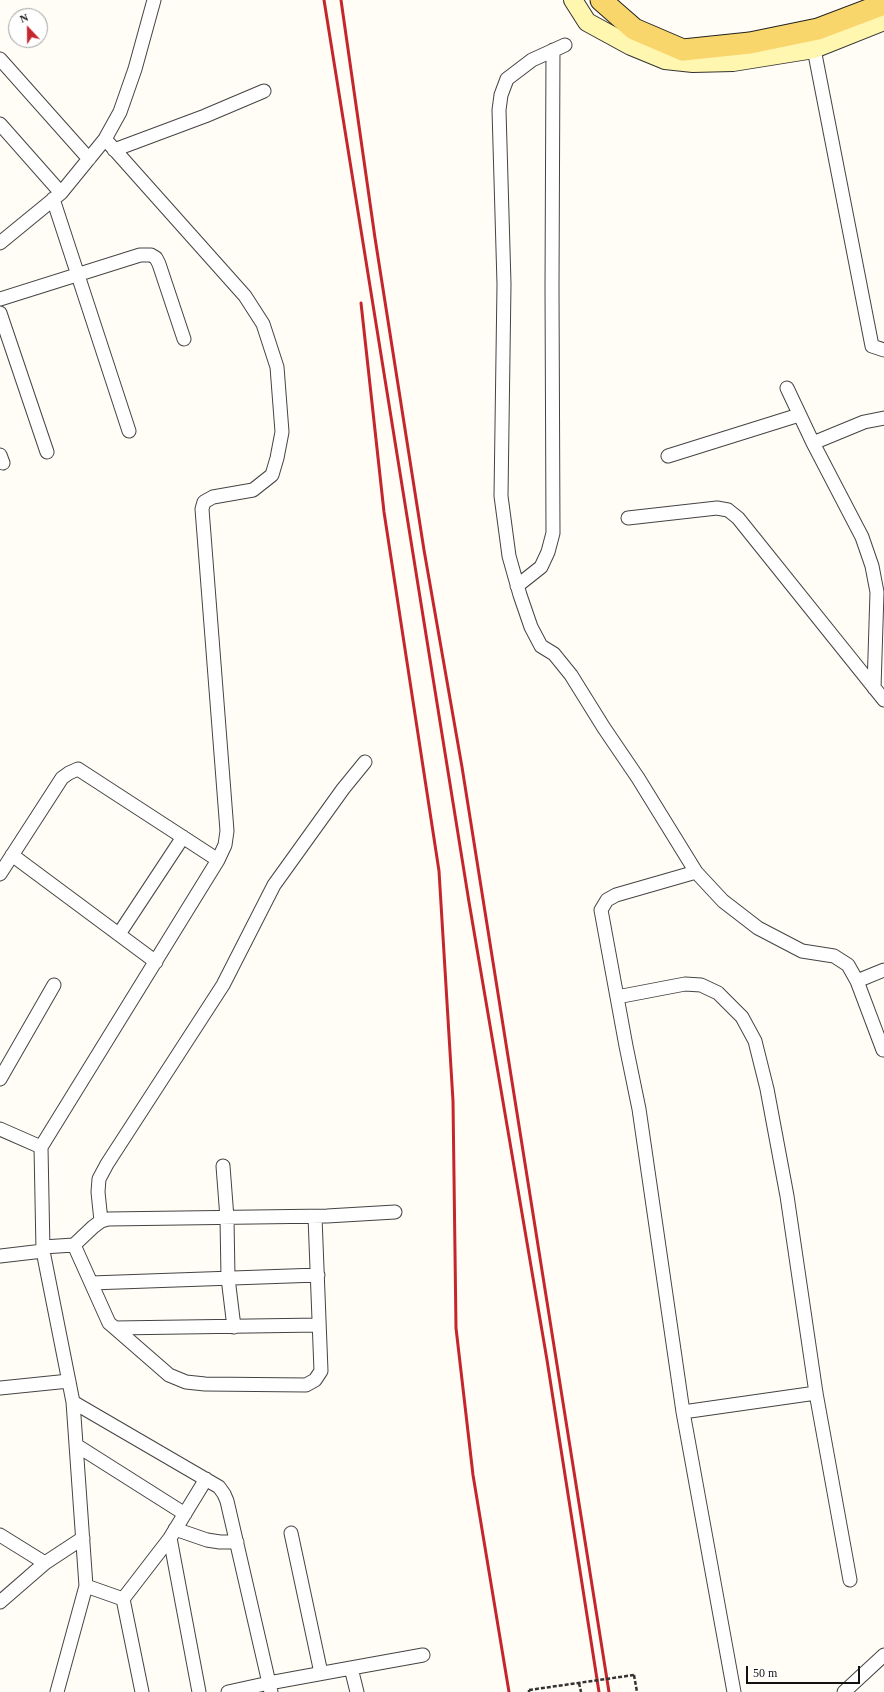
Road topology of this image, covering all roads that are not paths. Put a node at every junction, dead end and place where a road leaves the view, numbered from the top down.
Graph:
1 (154, 0) edge
2 (573, 0) edge
3 (601, 0) edge
4 (884, 4) edge
5 (884, 21) edge
6 (814, 49) junction
7 (0, 59) edge
8 (264, 91) dead end
9 (0, 124) edge
10 (105, 139) junction
11 (114, 150) junction
12 (89, 159) junction
13 (57, 196) junction
14 (2, 236) edge
15 (78, 275) junction
16 (0, 299) edge
17 (0, 312) edge
18 (184, 339) dead end
19 (884, 350) edge
20 (787, 388) dead end
21 (799, 415) junction
22 (884, 418) edge
23 (129, 431) dead end
24 (812, 443) junction
25 (47, 452) dead end
26 (668, 456) dead end
27 (628, 518) dead end
28 (517, 586) junction
29 (874, 688) junction
30 (884, 700) edge
31 (365, 762) dead end
32 (183, 837) junction
33 (12, 856) junction
34 (218, 860) junction
35 (696, 872) junction
36 (0, 874) edge
37 (119, 934) junction
38 (156, 962) junction
39 (884, 970) edge
40 (857, 981) junction
41 (54, 985) dead end
42 (617, 997) junction
43 (884, 1055) edge
44 (0, 1078) edge
45 (0, 1129) edge
46 (41, 1147) junction
47 (223, 1166) dead end
48 (395, 1212) dead end
49 (316, 1217) junction
50 (227, 1218) junction
51 (101, 1221) junction
52 (74, 1245) junction
53 (43, 1249) junction
54 (0, 1256) edge
55 (318, 1275) junction
56 (228, 1278) junction
57 (91, 1283) junction
58 (319, 1325) junction
59 (234, 1327) junction
60 (115, 1328) junction
61 (69, 1381) junction
62 (0, 1388) edge
63 (816, 1393) junction
64 (74, 1402) junction
65 (683, 1412) junction
66 (76, 1445) junction
67 (206, 1479) junction
68 (184, 1514) junction
69 (291, 1533) dead end
70 (173, 1534) junction
71 (0, 1535) edge
72 (83, 1538) junction
73 (237, 1542) junction
74 (45, 1563) junction
75 (850, 1580) dead end
76 (86, 1586) junction
77 (123, 1599) junction
78 (0, 1602) edge
79 (423, 1655) dead end
80 (884, 1655) edge
81 (351, 1668) junction
82 (321, 1673) junction
83 (270, 1687) edge
84 (57, 1692) edge
85 (142, 1692) edge
86 (199, 1692) edge
87 (228, 1692) edge
88 (357, 1692) edge
89 (734, 1692) edge
90 (844, 1692) edge

1 - 10 street
2 - 6 street
3 - 4 main road
5 - 6 street
6 - 19 street
7 - 12 street
8 - 11 street
9 - 13 street
10 - 11 street
10 - 12 street
11 - 34 street
12 - 13 street
13 - 14 street
13 - 15 street
15 - 16 street
15 - 18 street
15 - 23 street
17 - 25 street
20 - 21 street
21 - 24 street
21 - 26 street
22 - 24 street
24 - 29 street
27 - 29 street
28 - 28 street
28 - 35 street
29 - 30 street
31 - 51 street
32 - 33 street
32 - 34 street
32 - 37 street
33 - 36 street
33 - 37 street
34 - 38 street
35 - 40 street
35 - 42 street
37 - 38 street
38 - 46 street
39 - 40 street
40 - 43 street
41 - 44 street
42 - 63 street
42 - 65 street
45 - 46 street
46 - 53 street
47 - 50 street
48 - 49 street
49 - 50 street
49 - 55 street
50 - 51 street
50 - 56 street
51 - 52 street
52 - 53 street
52 - 57 street
53 - 54 street
53 - 61 street
55 - 56 street
55 - 58 street
56 - 57 street
56 - 59 street
57 - 60 street
58 - 59 street
58 - 60 street
59 - 60 street
61 - 62 street
61 - 64 street
63 - 65 street
63 - 75 street
64 - 66 street
64 - 67 street
65 - 89 street
66 - 68 street
66 - 72 street
67 - 68 street
67 - 73 street
68 - 70 street
69 - 82 street
70 - 73 street
70 - 77 street
70 - 86 street
71 - 74 street
72 - 74 street
72 - 76 street
73 - 83 street
74 - 78 street
76 - 77 street
76 - 84 street
77 - 85 street
79 - 81 street
80 - 90 street
81 - 82 street
81 - 88 street
82 - 83 street
83 - 87 street

